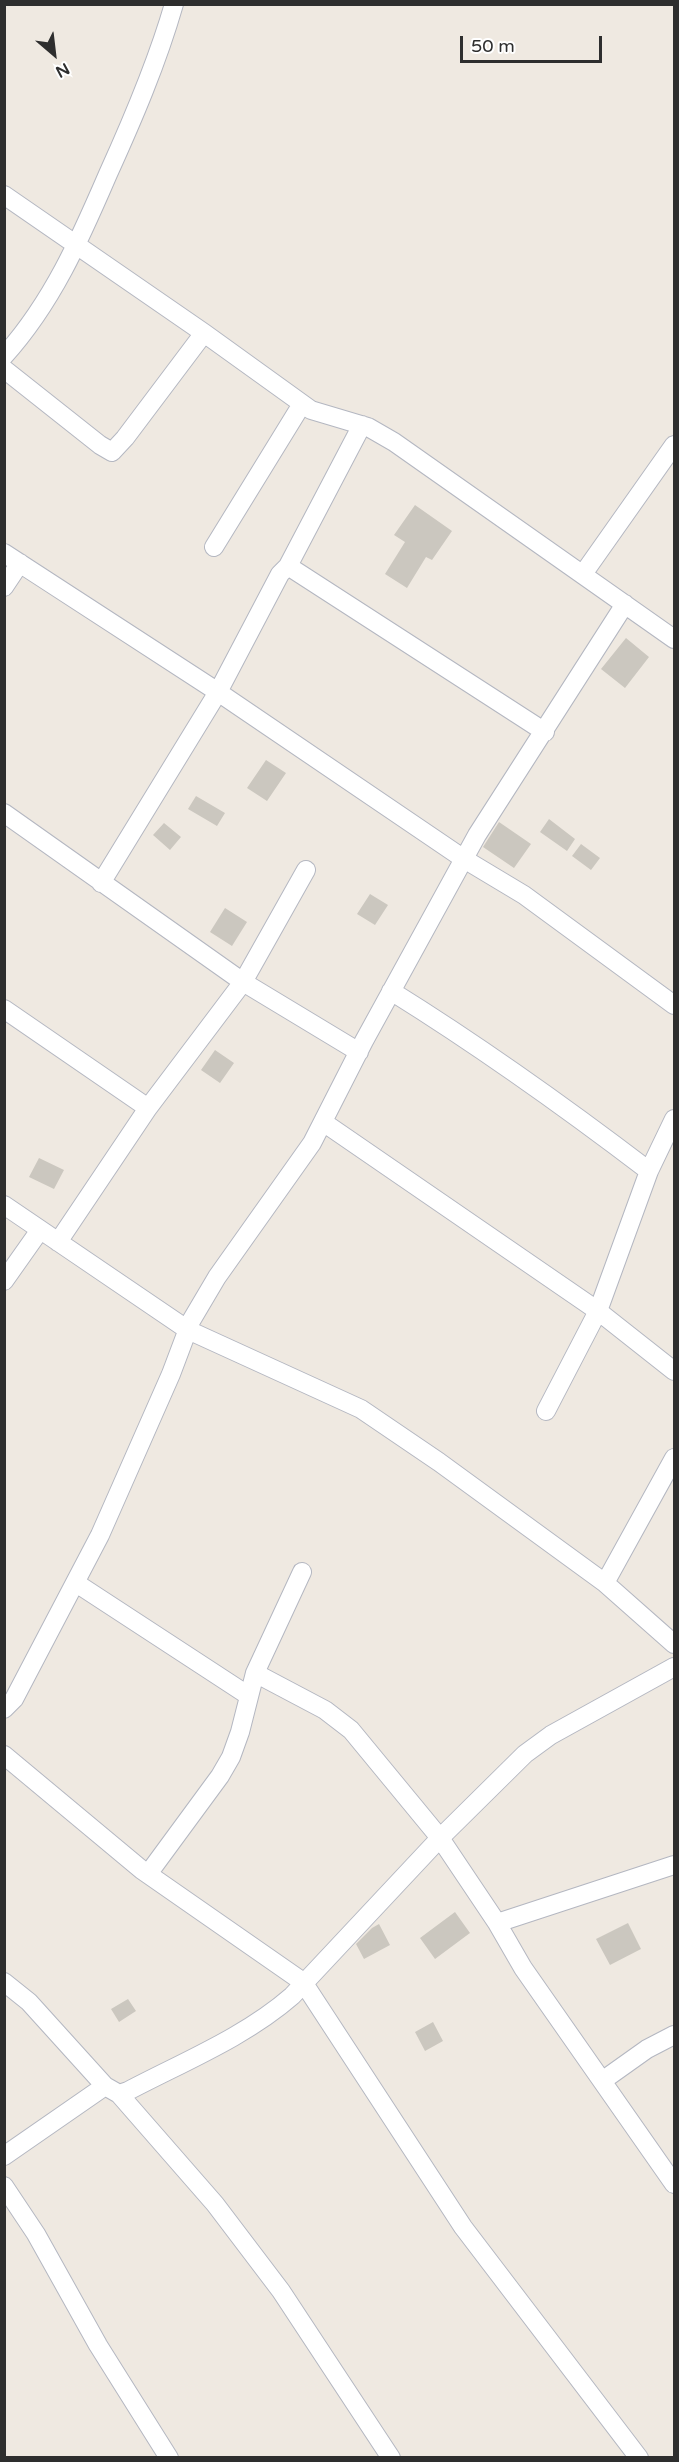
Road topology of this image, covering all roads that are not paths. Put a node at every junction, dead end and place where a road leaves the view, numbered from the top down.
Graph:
1 (174, 4) edge
2 (4, 195) edge
3 (77, 245) junction
4 (204, 333) junction
5 (4, 356) edge
6 (4, 369) edge
7 (302, 404) junction
8 (362, 425) junction
9 (675, 445) edge
10 (214, 547) dead end
11 (4, 553) edge
12 (20, 563) junction
13 (288, 567) junction
14 (583, 574) junction
15 (4, 587) edge
16 (625, 604) junction
17 (675, 639) edge
18 (218, 692) junction
19 (546, 732) junction
20 (4, 813) edge
21 (464, 859) junction
22 (306, 870) dead end
23 (101, 883) junction
24 (243, 982) junction
25 (391, 992) junction
26 (675, 1005) edge
27 (4, 1009) edge
28 (359, 1052) junction
29 (148, 1108) junction
30 (675, 1119) edge
31 (323, 1122) junction
32 (649, 1170) junction
33 (4, 1205) edge
34 (40, 1230) junction
35 (58, 1242) junction
36 (4, 1281) edge
37 (598, 1311) junction
38 (188, 1329) junction
39 (675, 1371) edge
40 (546, 1411) dead end
41 (675, 1458) edge
42 (302, 1572) dead end
43 (76, 1583) junction
44 (605, 1583) junction
45 (675, 1644) edge
46 (675, 1667) edge
47 (255, 1673) junction
48 (249, 1696) junction
49 (4, 1709) edge
50 (4, 1755) edge
51 (440, 1838) junction
52 (675, 1865) edge
53 (148, 1874) junction
54 (497, 1923) junction
55 (4, 1982) edge
56 (303, 1982) junction
57 (675, 2035) edge
58 (602, 2081) junction
59 (112, 2090) junction
60 (4, 2156) edge
61 (675, 2184) edge
62 (4, 2186) edge
63 (633, 2456) edge
64 (169, 2457) edge
65 (391, 2457) edge

1 - 3 street
2 - 3 street
3 - 4 street
3 - 5 street
4 - 6 street
4 - 7 street
7 - 8 street
7 - 10 street
8 - 13 street
8 - 14 street
9 - 14 street
11 - 12 street
12 - 15 street
12 - 18 street
13 - 18 street
13 - 19 street
14 - 16 street
16 - 17 street
16 - 19 street
18 - 21 street
18 - 23 street
19 - 21 street
20 - 23 street
21 - 25 street
21 - 26 street
22 - 24 street
23 - 24 street
24 - 28 street
24 - 29 street
25 - 28 street
25 - 32 street
27 - 29 street
28 - 31 street
29 - 35 street
30 - 32 street
31 - 37 street
31 - 38 street
32 - 37 street
33 - 34 street
34 - 35 street
34 - 36 street
35 - 38 street
37 - 39 street
37 - 40 street
38 - 43 street
38 - 44 street
41 - 44 street
42 - 47 street
43 - 48 street
43 - 49 street
44 - 45 street
46 - 51 street
47 - 48 street
47 - 51 street
48 - 53 street
50 - 53 street
51 - 54 street
51 - 56 street
52 - 54 street
53 - 56 street
54 - 58 street
55 - 59 street
56 - 59 street
56 - 63 street
57 - 58 street
58 - 61 street
59 - 60 street
59 - 65 street
62 - 64 street

